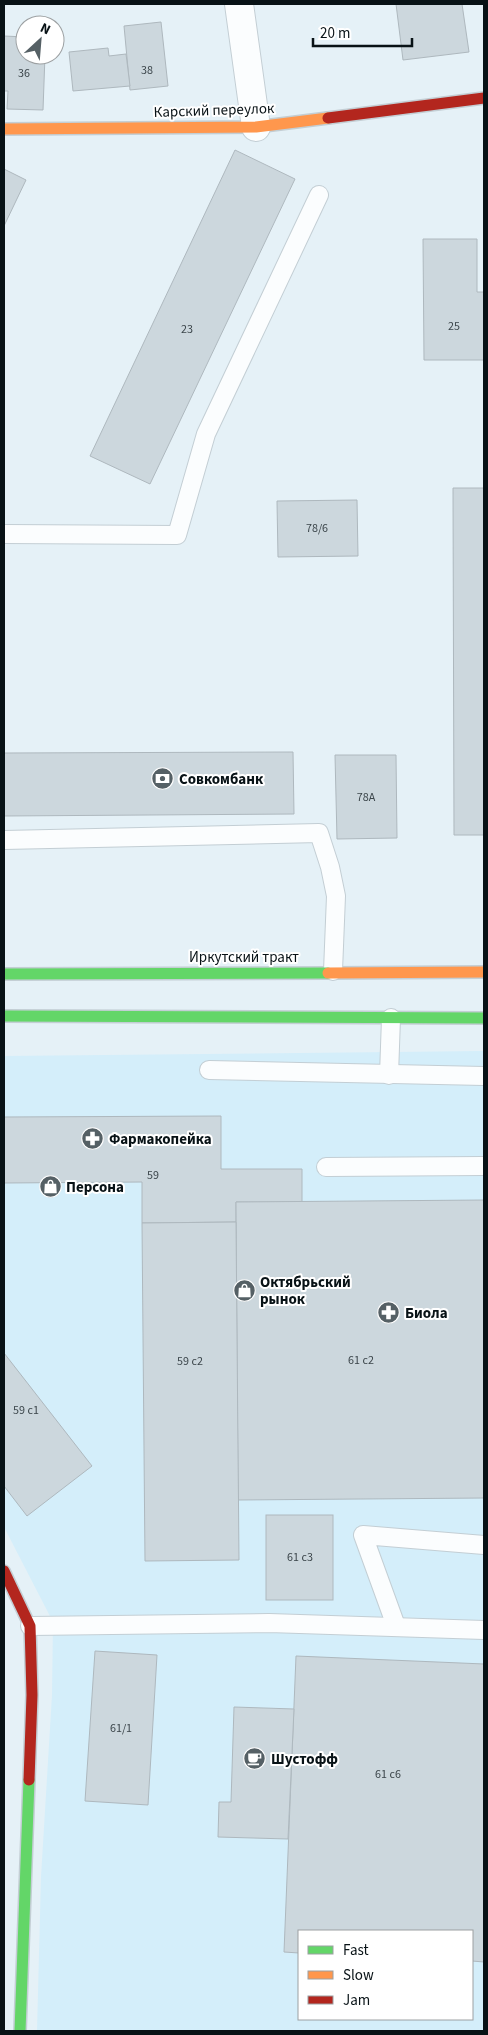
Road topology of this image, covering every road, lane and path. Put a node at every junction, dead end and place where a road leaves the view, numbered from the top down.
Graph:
1 (239, 4) edge
2 (484, 98) edge
3 (256, 126) junction
4 (4, 129) edge
5 (319, 195) dead end
6 (4, 534) edge
7 (4, 840) edge
8 (333, 971) junction
9 (484, 972) edge
10 (4, 974) edge
11 (4, 1016) edge
12 (391, 1018) junction
13 (484, 1018) edge
14 (209, 1070) dead end
15 (389, 1074) junction
16 (484, 1076) edge
17 (484, 1166) edge
18 (326, 1167) dead end
19 (484, 1545) edge
20 (4, 1571) edge
21 (30, 1626) junction
22 (396, 1626) junction
23 (484, 1630) edge
24 (20, 2031) edge

1 - 3 street
2 - 3 main road, Карский переулок
3 - 4 main road, Карский переулок
5 - 6 lane
7 - 8 lane
8 - 9 main road, Иркутский тракт
8 - 10 main road, Иркутский тракт
11 - 12 main road
12 - 13 main road
12 - 15 lane
14 - 15 lane
15 - 16 lane
17 - 18 lane
19 - 22 lane
20 - 21 main road
21 - 22 lane
21 - 24 main road
22 - 23 lane

